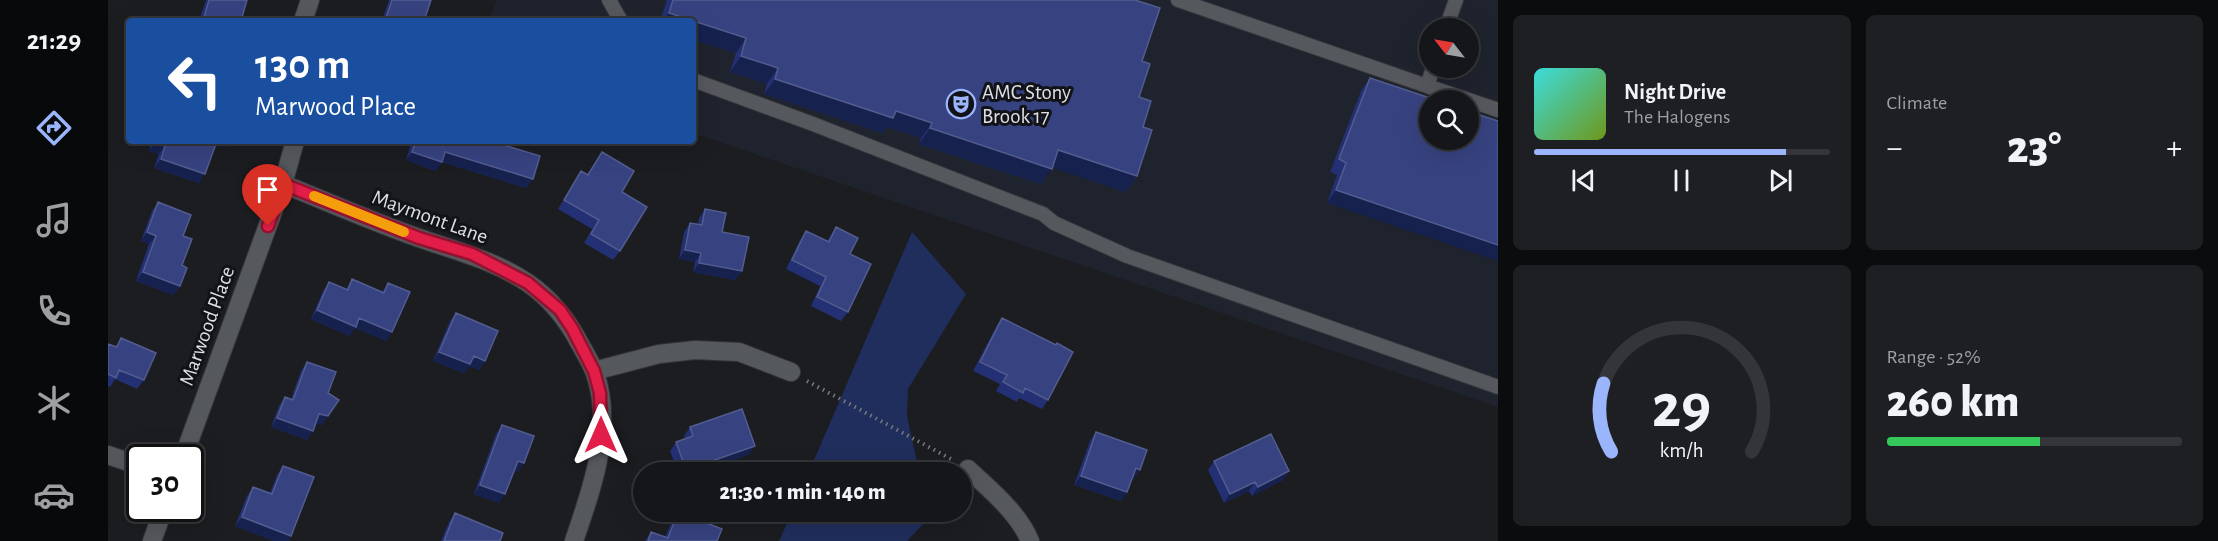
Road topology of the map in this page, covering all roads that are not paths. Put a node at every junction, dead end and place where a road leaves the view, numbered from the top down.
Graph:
1 (310, 0) edge
2 (609, 0) edge
3 (1178, 0) edge
4 (1456, 0) edge
5 (304, 18) edge
6 (619, 18) edge
7 (1450, 18) edge
8 (1430, 78) edge
9 (696, 81) edge
10 (1427, 86) junction
11 (1498, 111) edge
12 (294, 144) edge
13 (283, 184) junction
14 (594, 371) junction
15 (791, 372) road end
16 (1498, 387) edge
17 (188, 444) edge
18 (108, 456) edge
19 (126, 462) edge
20 (972, 473) edge
21 (159, 522) edge
22 (152, 541) edge
23 (574, 541) edge
24 (1030, 541) edge

1 - 5 street
2 - 6 lane
3 - 10 lane
4 - 7 lane
8 - 10 lane
9 - 16 lane
10 - 11 lane
12 - 13 street, Marwood Place
13 - 14 street, Maymont Lane
13 - 17 street, Marwood Place
14 - 15 street
14 - 23 street, Maymont Lane
18 - 19 street
20 - 24 street
21 - 22 street

